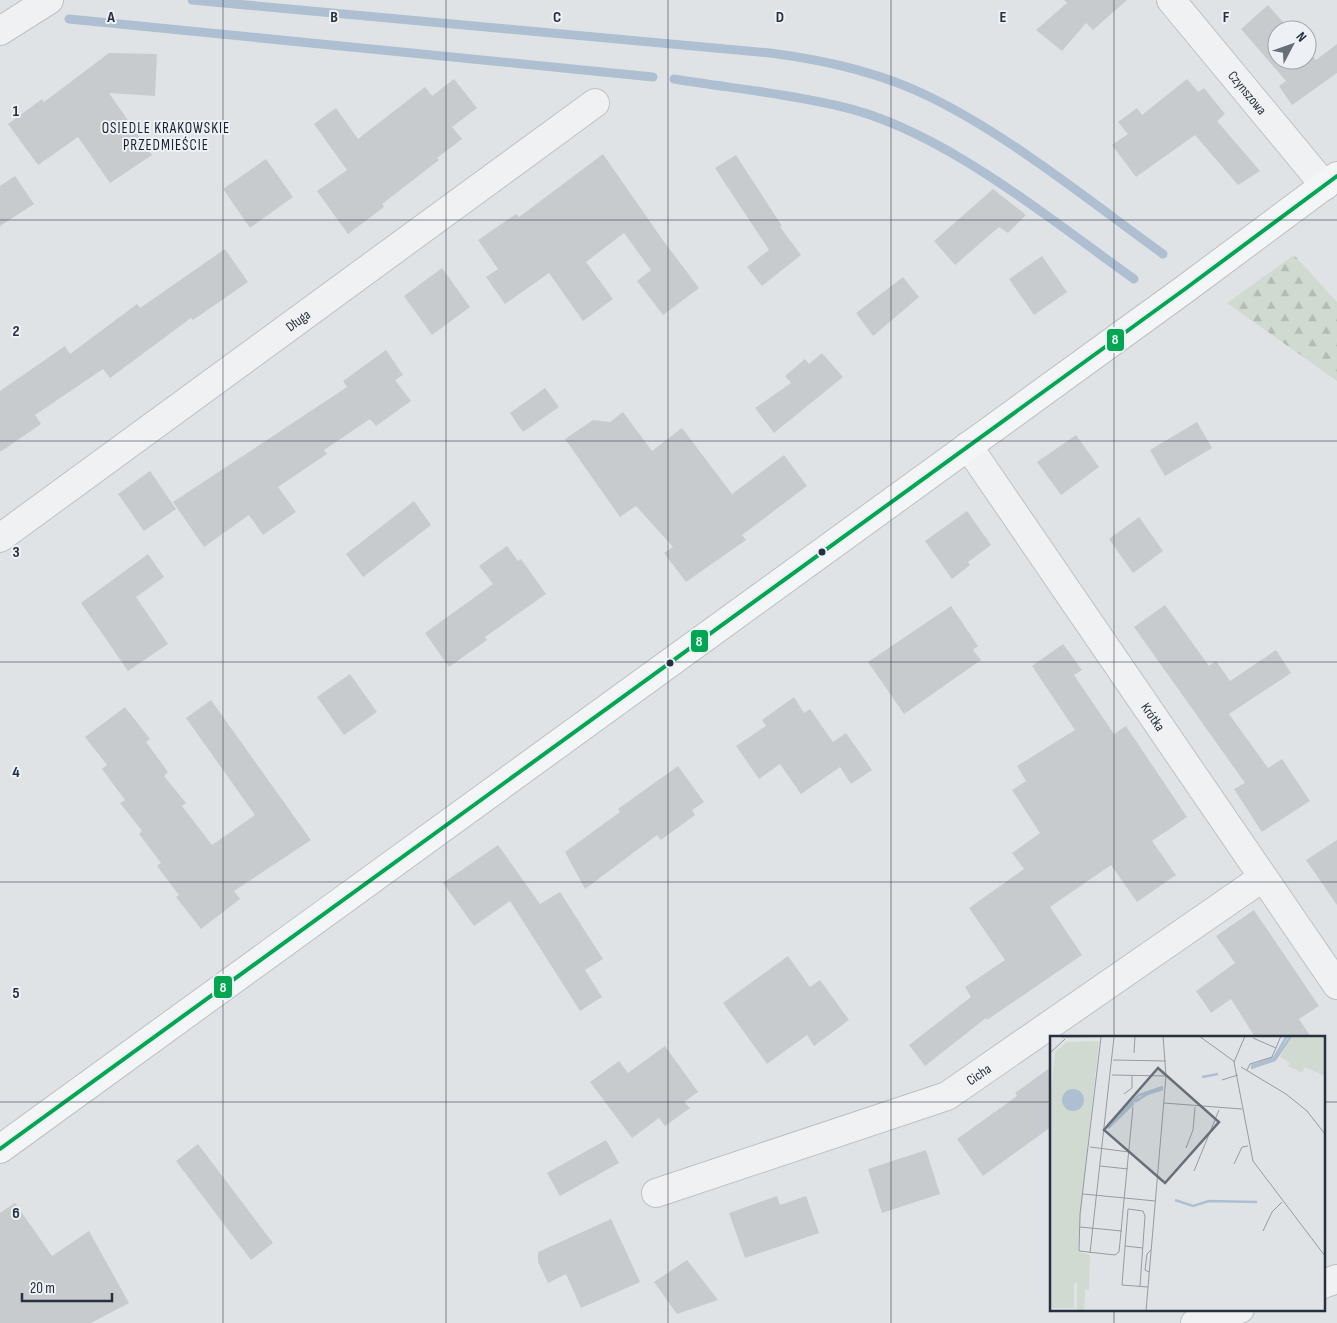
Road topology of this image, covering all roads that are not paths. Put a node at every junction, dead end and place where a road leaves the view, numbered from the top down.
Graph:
1 (49, 0) edge
2 (1171, 0) edge
3 (0, 31) edge
4 (594, 103) dead end
5 (1331, 181) edge
6 (968, 446) junction
7 (0, 538) edge
8 (1262, 878) junction
9 (1337, 985) edge
10 (0, 1149) edge
11 (656, 1193) dead end
12 (1337, 1280) edge
13 (1324, 1284) edge
14 (1237, 1310) edge
15 (1195, 1323) edge

1 - 3 street
2 - 5 street, Czynszowa
4 - 7 street, Długa
5 - 6 main road
6 - 8 street, Krótka
6 - 10 main road
8 - 9 street, Krótka
8 - 11 street, Cicha
12 - 13 street
14 - 15 street

